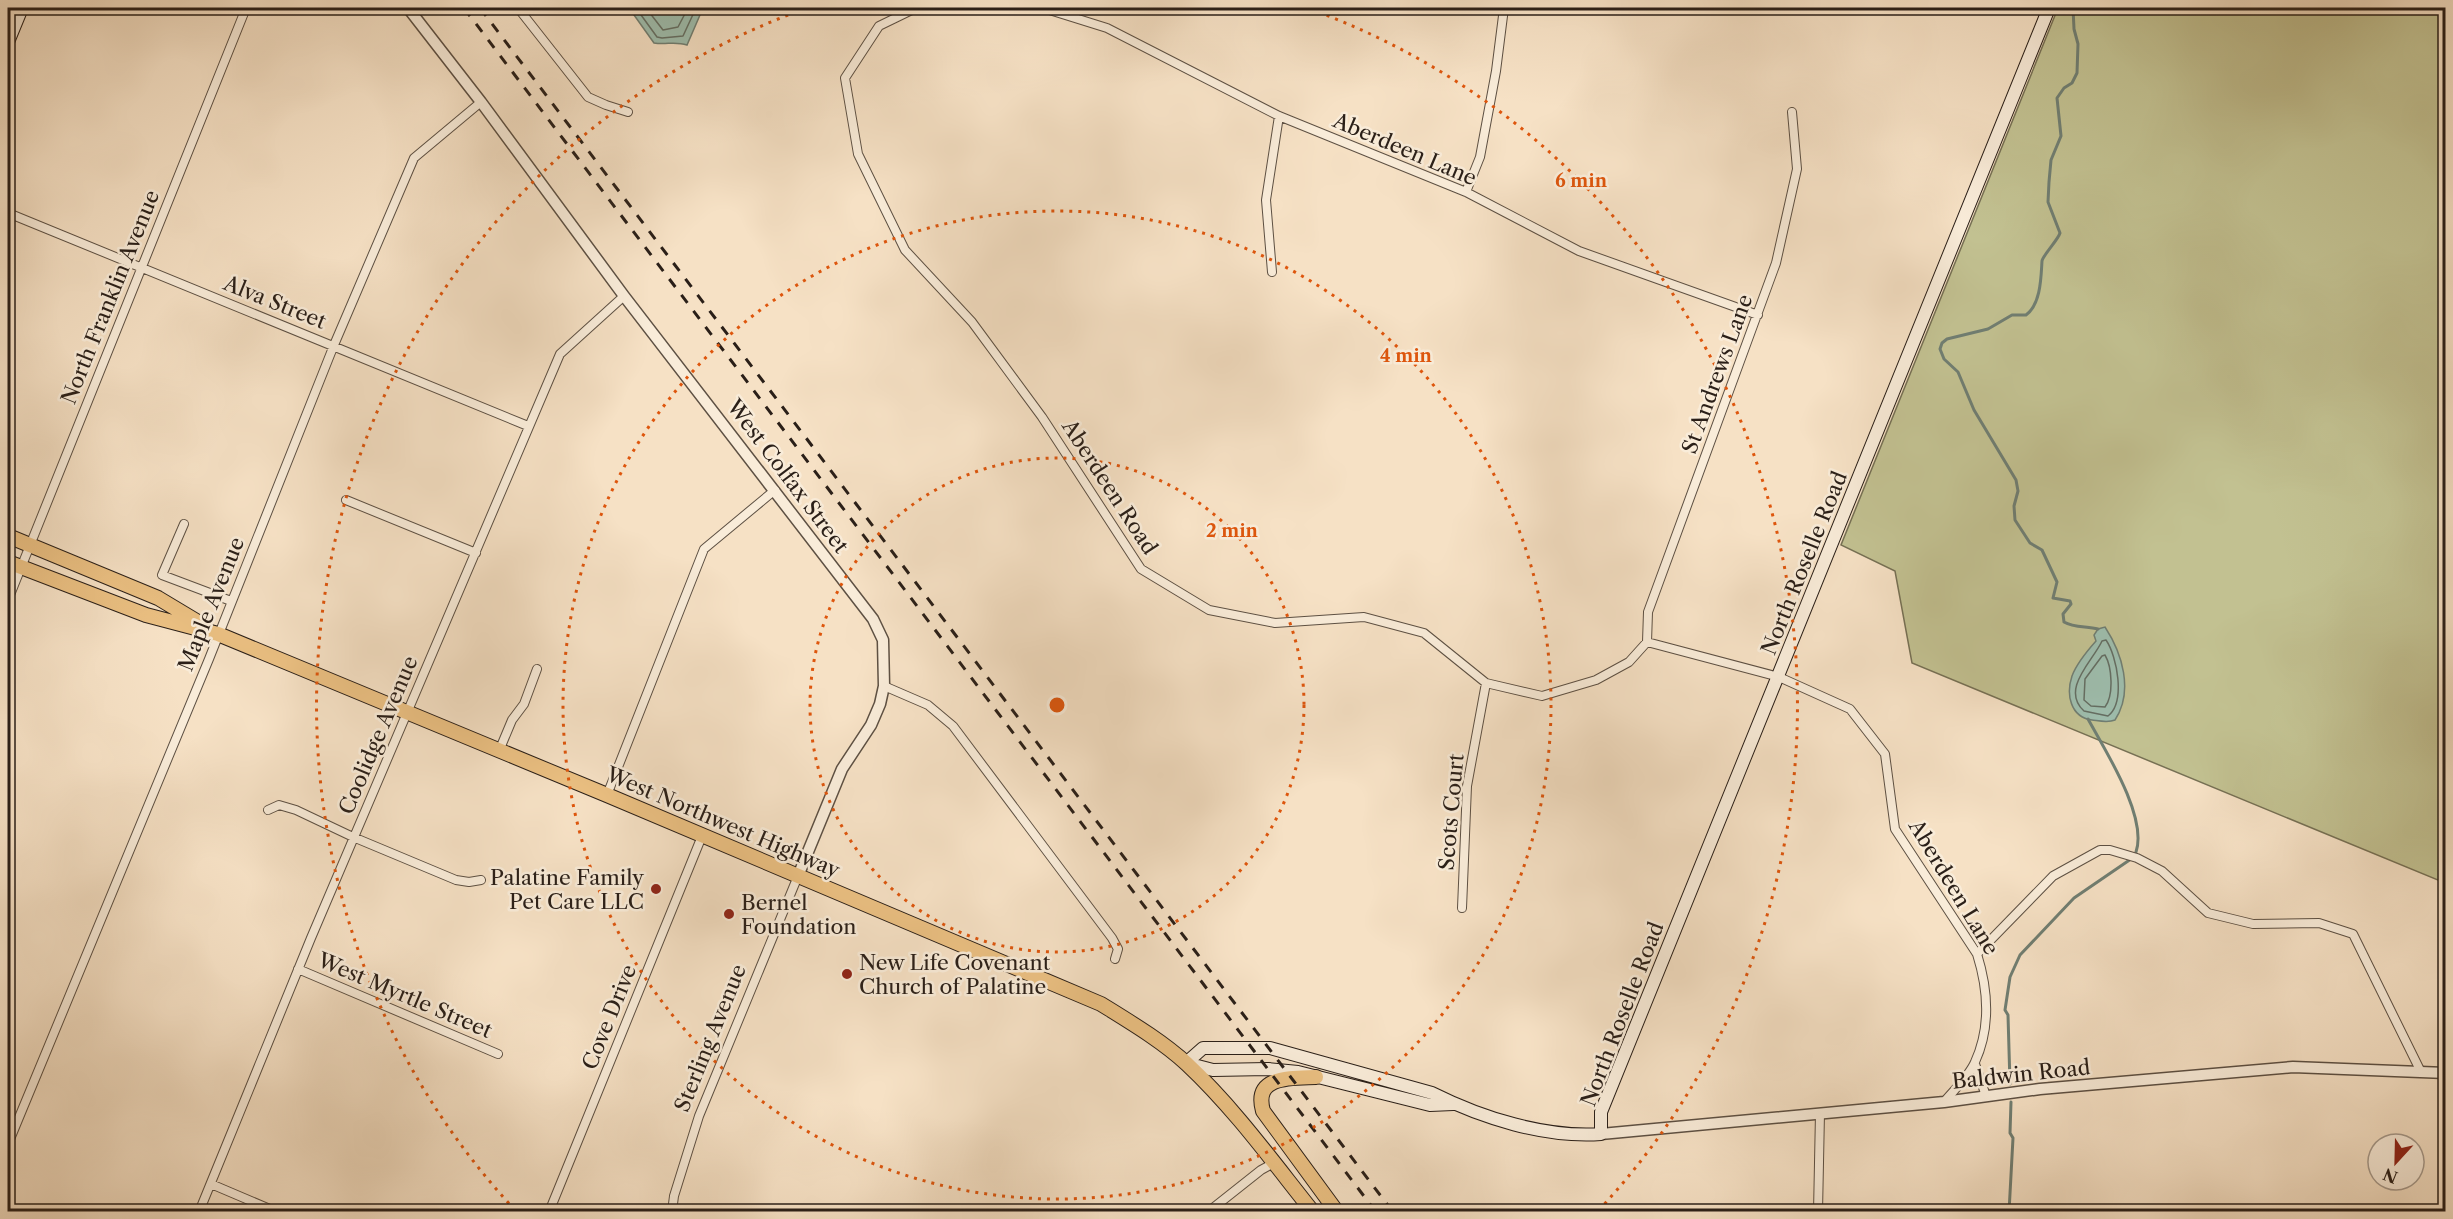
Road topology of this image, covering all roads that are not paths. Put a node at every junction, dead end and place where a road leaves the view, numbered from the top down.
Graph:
1 (22, 8) edge
2 (246, 8) edge
3 (408, 8) edge
4 (518, 8) edge
5 (916, 8) edge
6 (1042, 8) edge
7 (1504, 8) edge
8 (2049, 8) edge
9 (8, 42) edge
10 (481, 102) junction
11 (628, 112) dead end
12 (1792, 112) dead end
13 (1279, 116) junction
14 (1466, 192) junction
15 (8, 213) edge
16 (141, 267) junction
17 (1272, 272) dead end
18 (624, 296) junction
19 (1758, 315) junction
20 (334, 345) junction
21 (528, 426) junction
22 (775, 490) junction
23 (346, 500) dead end
24 (184, 524) dead end
25 (8, 536) edge
26 (30, 545) junction
27 (476, 554) junction
28 (14, 564) edge
29 (8, 600) edge
30 (231, 601) junction
31 (218, 634) junction
32 (1647, 642) junction
33 (537, 669) dead end
34 (1779, 677) junction
35 (1486, 683) junction
36 (884, 686) junction
37 (407, 712) junction
38 (499, 751) junction
39 (607, 795) junction
40 (268, 810) dead end
41 (702, 836) junction
42 (353, 837) junction
43 (798, 876) junction
44 (481, 880) dead end
45 (1462, 908) dead end
46 (1977, 954) junction
47 (1115, 959) dead end
48 (298, 969) junction
49 (498, 1054) dead end
50 (1186, 1063) junction
51 (1975, 1064) junction
52 (2421, 1072) junction
53 (2445, 1073) edge
54 (1316, 1077) junction
55 (1986, 1096) junction
56 (1944, 1102) junction
57 (1455, 1104) junction
58 (1820, 1113) junction
59 (1601, 1134) junction
60 (8, 1144) edge
61 (1274, 1163) junction
62 (211, 1184) junction
63 (199, 1212) edge
64 (277, 1212) edge
65 (549, 1212) edge
66 (672, 1212) edge
67 (1208, 1212) edge
68 (1313, 1212) edge
69 (1337, 1212) edge
70 (1818, 1212) edge

1 - 9 main road
2 - 16 street, North Franklin Avenue
3 - 10 street, West Colfax Street
4 - 11 street
5 - 35 street, Aberdeen Road
6 - 13 street, Aberdeen Lane
7 - 14 street
8 - 34 main road, North Roselle Road
10 - 18 street, West Colfax Street
10 - 20 street, Maple Avenue
12 - 19 street, St Andrews Lane
13 - 14 street, Aberdeen Lane
13 - 17 street
14 - 19 street, Aberdeen Lane
15 - 16 street, Alva Street
16 - 20 street, Alva Street
16 - 26 street, North Franklin Avenue
18 - 21 street, Coolidge Avenue
18 - 22 street, West Colfax Street
19 - 32 street, St Andrews Lane
20 - 21 street, Alva Street
20 - 30 street, Maple Avenue
21 - 27 street, Coolidge Avenue
22 - 36 street, West Colfax Street
22 - 39 street
23 - 27 street
24 - 30 street
25 - 26 main road, West Northwest Highway
26 - 28 street, North Franklin Avenue
26 - 31 main road, West Northwest Highway
27 - 37 street, Coolidge Avenue
28 - 29 street, North Franklin Avenue
28 - 31 main road, West Northwest Highway
30 - 31 street, Maple Avenue
31 - 37 main road, West Northwest Highway
31 - 60 street, Maple Avenue
32 - 34 street
32 - 35 street, Aberdeen Road
33 - 38 street
34 - 46 street, Aberdeen Lane
34 - 59 main road, North Roselle Road
35 - 45 street, Scots Court
36 - 43 street, Sterling Avenue
36 - 47 street
37 - 38 main road, West Northwest Highway
37 - 42 street, Coolidge Avenue
38 - 39 main road, West Northwest Highway
39 - 41 main road, West Northwest Highway
40 - 42 street
41 - 43 main road, West Northwest Highway
41 - 65 street, Cove Drive
42 - 44 street
42 - 48 street, Coolidge Avenue
43 - 50 main road, West Northwest Highway
43 - 66 street, Sterling Avenue
46 - 51 street, Aberdeen Lane
46 - 52 street
48 - 49 street, West Myrtle Street
48 - 62 street, Coolidge Avenue
50 - 54 main road
50 - 57 main road
50 - 61 main road, West Northwest Highway
51 - 55 street
51 - 56 street, Aberdeen Lane
52 - 53 street, Baldwin Road
52 - 55 street, Baldwin Road
54 - 57 main road
54 - 69 main road
55 - 56 street, Baldwin Road
56 - 58 street, Baldwin Road
57 - 59 main road
58 - 59 street, Baldwin Road
58 - 70 street
61 - 67 street
61 - 68 main road, West Northwest Highway
62 - 63 street, Coolidge Avenue
62 - 64 street

